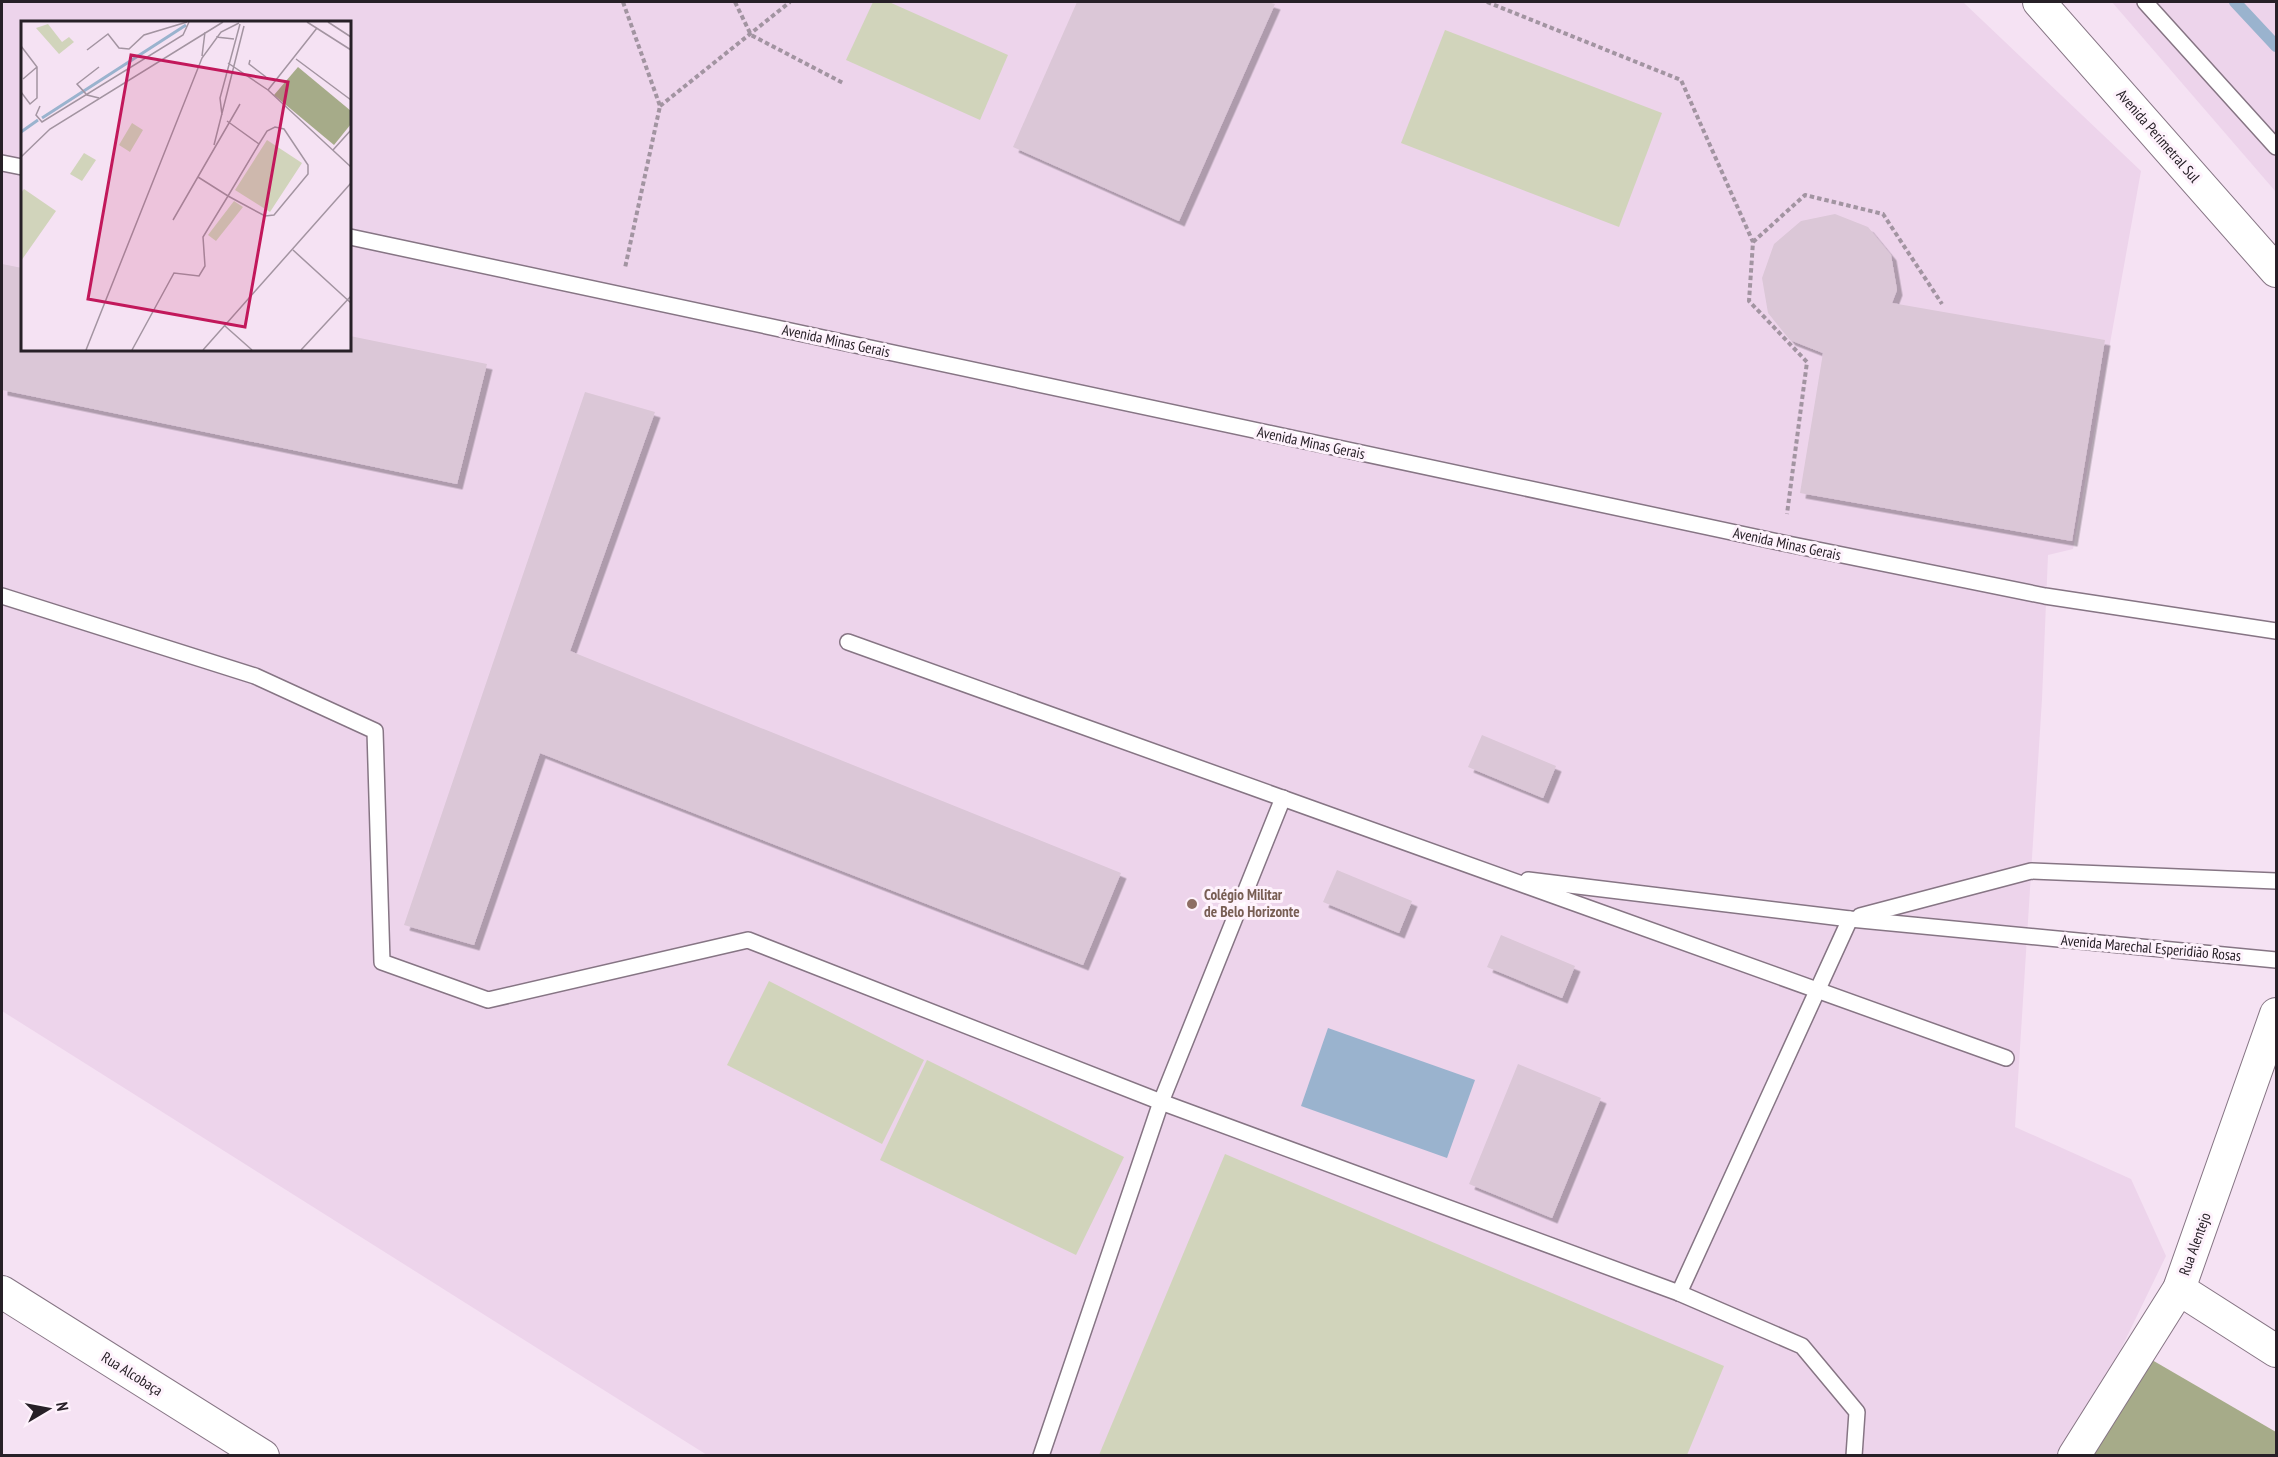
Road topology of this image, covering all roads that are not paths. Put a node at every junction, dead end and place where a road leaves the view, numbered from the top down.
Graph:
1 (2039, 2) edge
2 (2145, 2) edge
3 (2277, 147) edge
4 (2, 162) edge
5 (21, 167) edge
6 (351, 237) edge
7 (2277, 271) edge
8 (2, 596) edge
9 (2277, 631) edge
10 (848, 642) dead end
11 (1283, 798) junction
12 (1499, 876) junction
13 (2277, 881) edge
14 (1850, 919) junction
15 (2277, 960) edge
16 (1816, 990) junction
17 (2277, 1014) edge
18 (2006, 1058) dead end
19 (1161, 1102) junction
20 (2179, 1289) junction
21 (2, 1292) edge
22 (1679, 1293) junction
23 (2277, 1351) edge
24 (263, 1455) edge
25 (1041, 1455) edge
26 (1854, 1455) edge
27 (2074, 1455) edge

1 - 7 street, Avenida Perimetral Sul
2 - 3 lane
4 - 5 lane
6 - 9 lane, Avenida Minas Gerais
8 - 19 lane
10 - 11 lane
11 - 12 lane
11 - 19 lane
12 - 14 lane, Avenida Marechal Esperidião Rosas
12 - 16 lane
13 - 14 lane
14 - 15 lane, Avenida Marechal Esperidião Rosas
14 - 16 lane
16 - 18 lane
16 - 22 lane
17 - 20 street, Rua Alentejo
19 - 22 lane
19 - 25 lane
20 - 23 street
20 - 27 street, Rua Alentejo
21 - 24 street, Rua Alcobaça
22 - 26 lane

